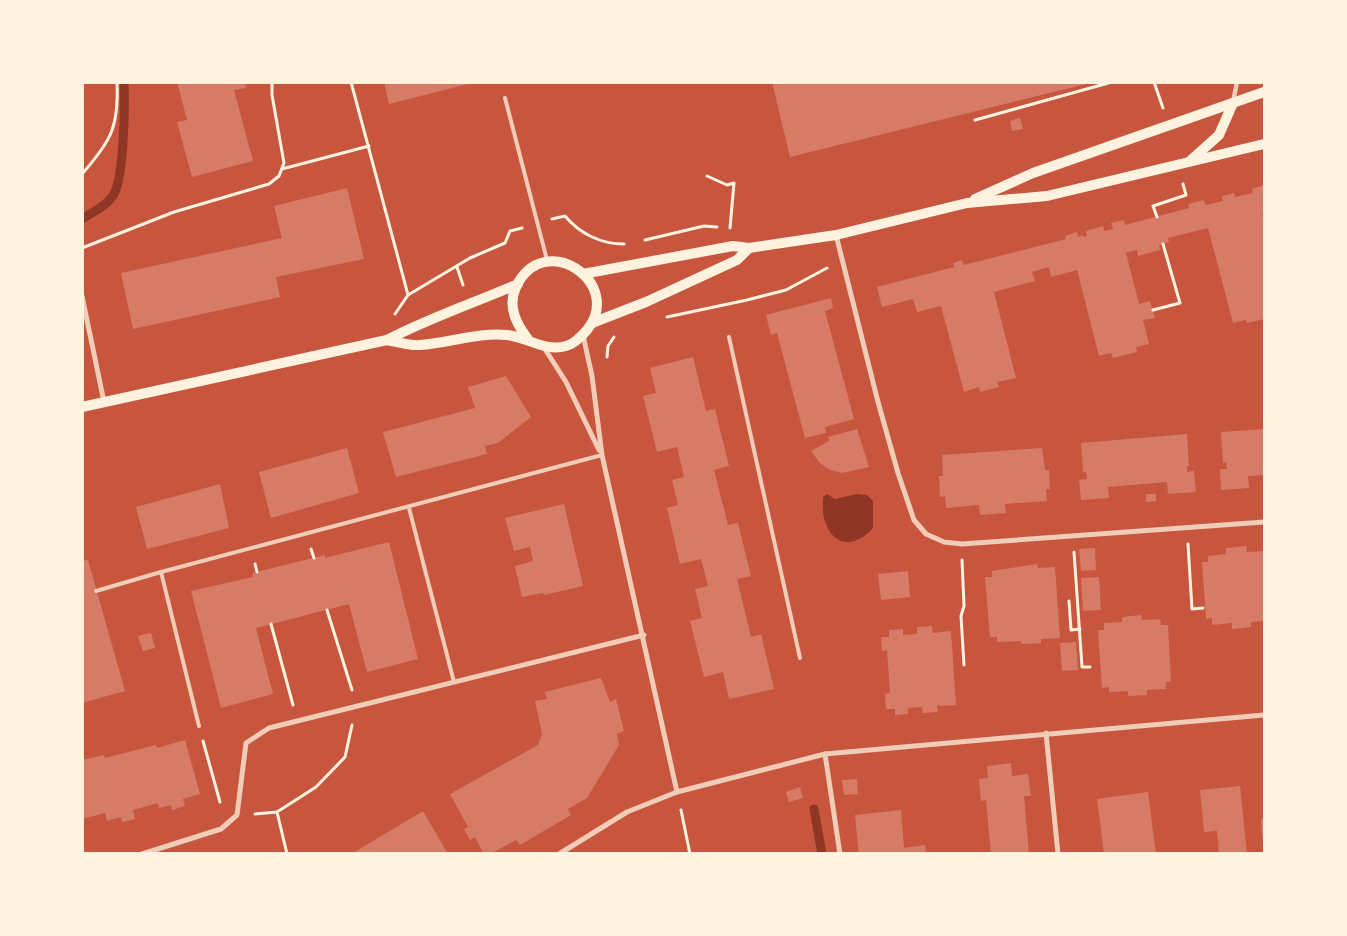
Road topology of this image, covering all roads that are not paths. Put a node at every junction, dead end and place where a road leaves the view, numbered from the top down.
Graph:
1 (1237, 82) edge
2 (1264, 92) edge
3 (505, 98) dead end
4 (1233, 103) junction
5 (1264, 144) edge
6 (1189, 162) junction
7 (967, 203) junction
8 (836, 235) junction
9 (748, 248) junction
10 (547, 261) junction
11 (583, 274) junction
12 (518, 284) junction
13 (82, 296) edge
14 (592, 323) junction
15 (582, 335) junction
16 (729, 337) dead end
17 (528, 339) junction
18 (387, 340) junction
19 (542, 346) junction
20 (104, 402) junction
21 (82, 407) edge
22 (602, 455) junction
23 (409, 508) junction
24 (1264, 522) edge
25 (161, 572) junction
26 (96, 591) dead end
27 (644, 635) junction
28 (800, 658) dead end
29 (454, 682) junction
30 (1264, 715) edge
31 (199, 726) dead end
32 (1046, 732) junction
33 (825, 754) junction
34 (677, 792) junction
35 (142, 854) edge
36 (559, 854) edge
37 (840, 854) edge
38 (1058, 854) edge

1 - 4 street
2 - 4 main road
3 - 10 lane
4 - 6 main road
4 - 7 main road
5 - 6 main road
6 - 7 main road
7 - 8 main road
8 - 9 main road
8 - 24 street
9 - 11 main road
9 - 14 main road
10 - 11 main road
10 - 12 main road
11 - 14 main road
12 - 17 main road
12 - 18 main road
13 - 20 street
14 - 15 main road
15 - 19 main road
15 - 22 street
16 - 28 lane
17 - 18 main road
17 - 19 main road
18 - 20 main road
19 - 22 street
20 - 21 main road
22 - 23 lane
22 - 27 street
23 - 25 lane
23 - 29 lane
25 - 26 lane
25 - 31 lane
27 - 29 street
27 - 34 street
29 - 35 street
30 - 32 street
32 - 33 street
32 - 38 street
33 - 34 street
33 - 37 street
34 - 36 street

